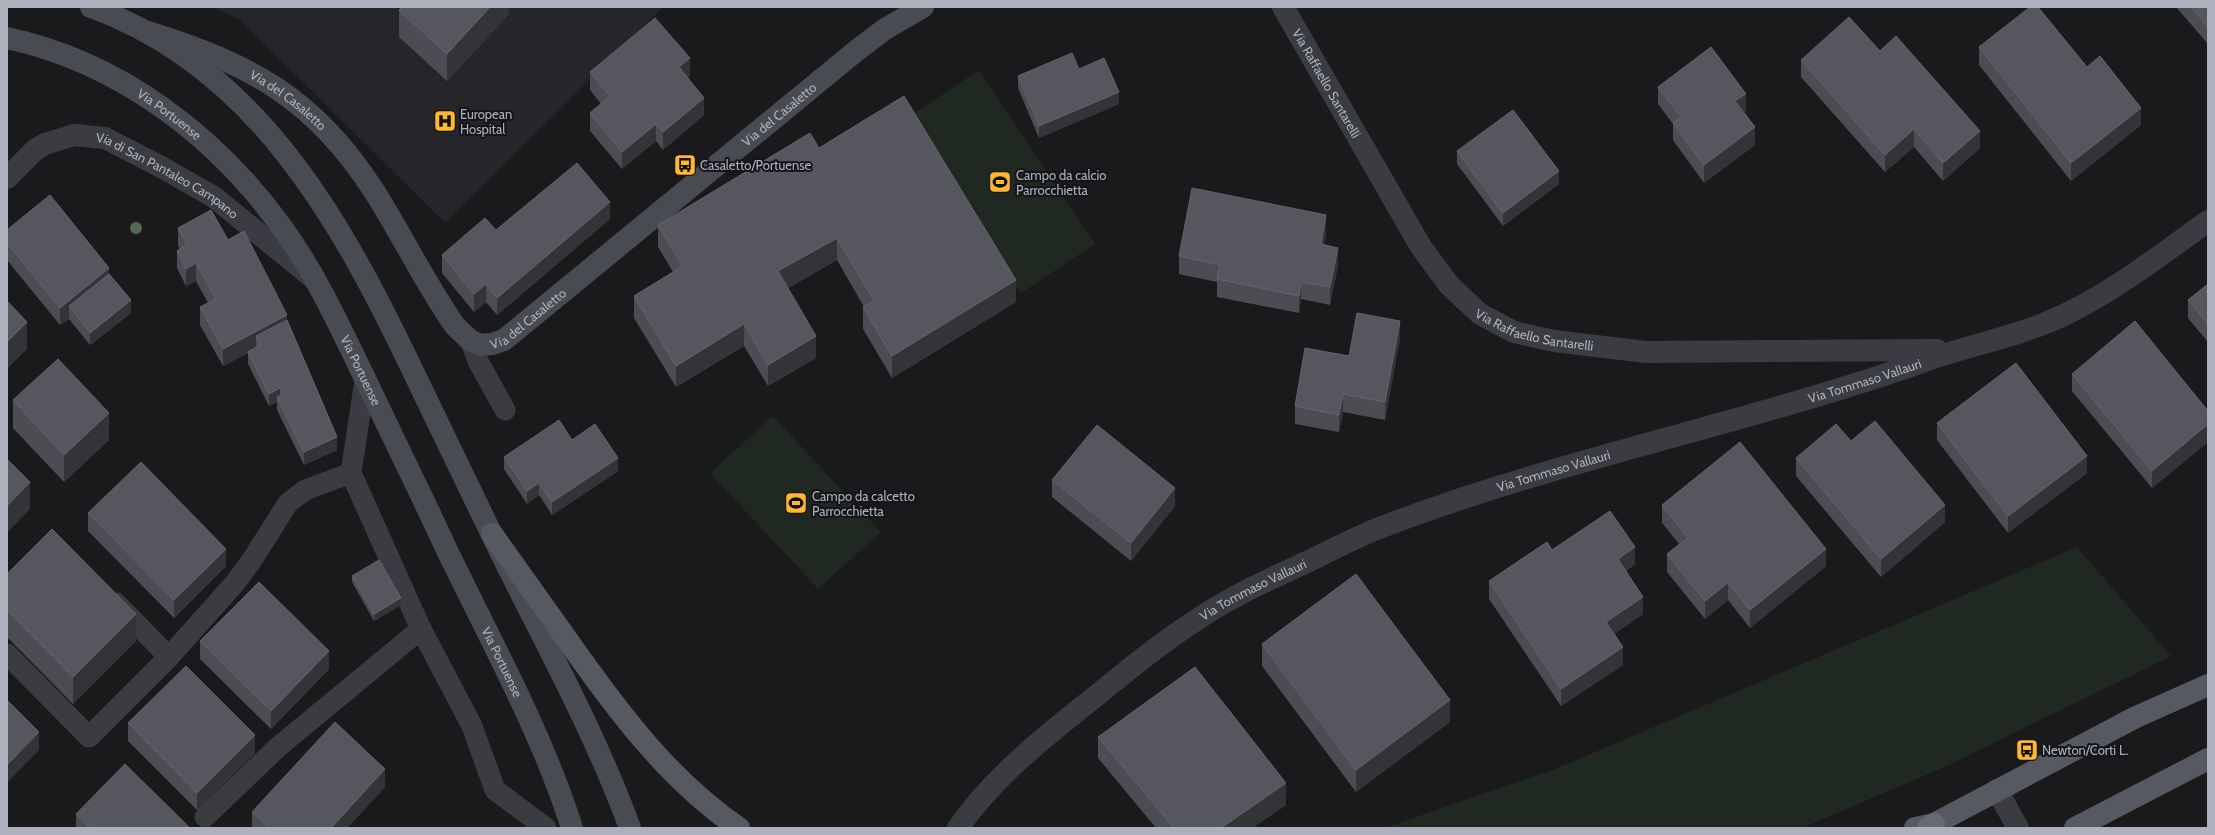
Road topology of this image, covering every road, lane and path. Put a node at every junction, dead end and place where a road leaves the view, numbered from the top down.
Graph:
1 (91, 7) edge
2 (923, 7) edge
3 (1283, 7) edge
4 (148, 32) junction
5 (7, 38) edge
6 (7, 178) edge
7 (2208, 221) edge
8 (316, 281) junction
9 (472, 341) junction
10 (1956, 350) junction
11 (365, 380) junction
12 (505, 410) dead end
13 (351, 473) junction
14 (492, 534) junction
15 (102, 590) edge
16 (421, 629) junction
17 (7, 654) edge
18 (169, 657) junction
19 (2208, 685) edge
20 (2208, 759) edge
21 (1997, 790) junction
22 (205, 817) dead end
23 (628, 822) edge
24 (1928, 827) edge
25 (546, 828) edge
26 (572, 828) edge
27 (739, 828) edge
28 (958, 828) edge
29 (2018, 828) edge
30 (2075, 828) edge

1 - 4 main road
2 - 9 main road, Via del Casaletto
3 - 10 street, Via Raffaello Santarelli
4 - 9 main road, Via del Casaletto
4 - 14 main road
5 - 8 main road, Via Portuense
6 - 8 street, Via di San Pantaleo Campano
7 - 10 street, Via Tommaso Vallauri
8 - 11 main road, Via Portuense
9 - 12 lane
10 - 28 street, Via Tommaso Vallauri
11 - 13 lane
11 - 26 main road, Via Portuense
13 - 16 lane
13 - 18 lane
14 - 23 main road
14 - 27 main road
15 - 18 lane
16 - 22 lane
16 - 25 lane
17 - 18 lane
19 - 21 main road
20 - 30 main road
21 - 24 main road
21 - 29 street

